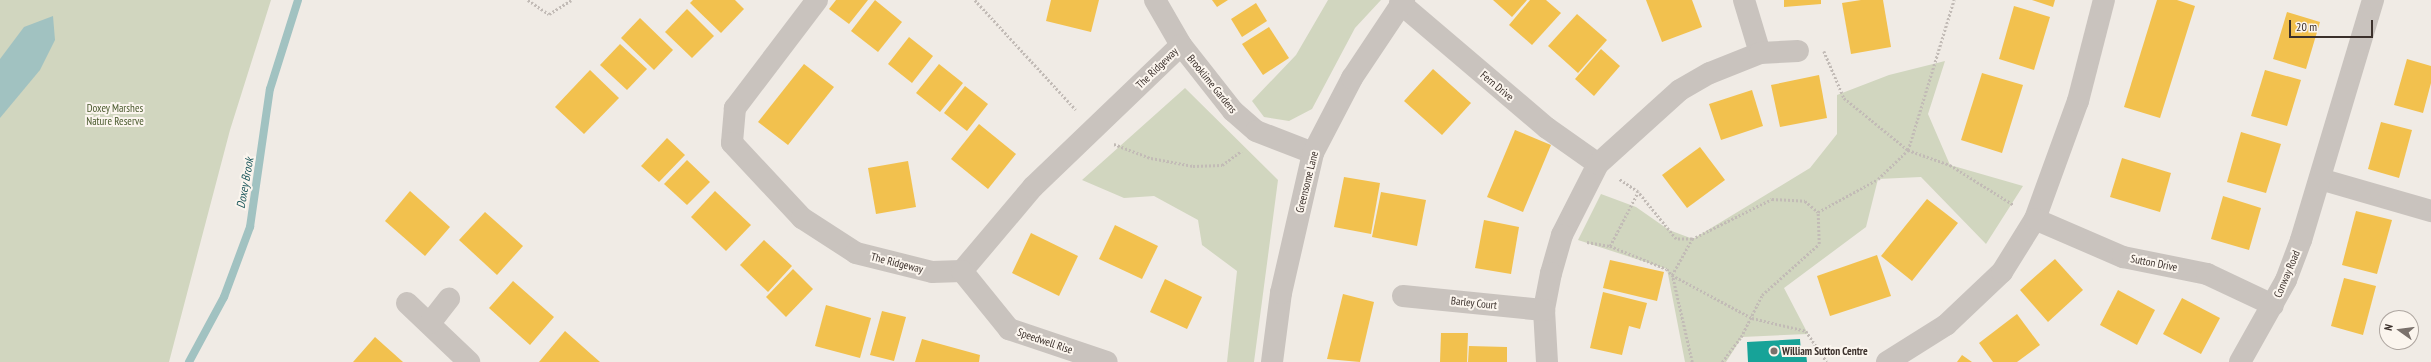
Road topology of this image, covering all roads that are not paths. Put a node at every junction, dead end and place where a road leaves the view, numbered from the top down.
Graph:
1 (818, 0) edge
2 (1155, 0) edge
3 (1744, 0) edge
4 (2104, 0) edge
5 (2373, 0) edge
6 (1402, 2) edge
7 (1180, 45) junction
8 (1798, 51) road end
9 (1760, 53) junction
10 (1313, 152) junction
11 (1598, 164) junction
12 (2320, 179) junction
13 (2431, 211) edge
14 (2035, 219) junction
15 (962, 271) junction
16 (1403, 296) dead end
17 (449, 299) dead end
18 (407, 303) dead end
19 (2273, 305) junction
20 (1544, 310) junction
21 (430, 323) junction
22 (469, 362) edge
23 (1107, 362) edge
24 (1272, 362) edge
25 (1547, 362) edge
26 (1887, 362) edge
27 (2240, 362) edge

1 - 15 street, The Ridgeway
2 - 7 street, Brooklime Gardens
3 - 9 street
4 - 14 street
5 - 12 street, Conway Road
6 - 10 street, Greensome Lane
6 - 11 street, Fern Drive
7 - 10 street, Brooklime Gardens
7 - 15 street, The Ridgeway
8 - 9 street
9 - 11 street
10 - 24 street, Greensome Lane
11 - 20 street
12 - 13 street
12 - 19 street, Conway Road
14 - 19 street, Sutton Drive
14 - 26 street
15 - 23 street, Speedwell Rise
16 - 20 street, Barley Court
17 - 21 street
18 - 21 street
19 - 27 street, Conway Road
20 - 25 street
21 - 22 street

